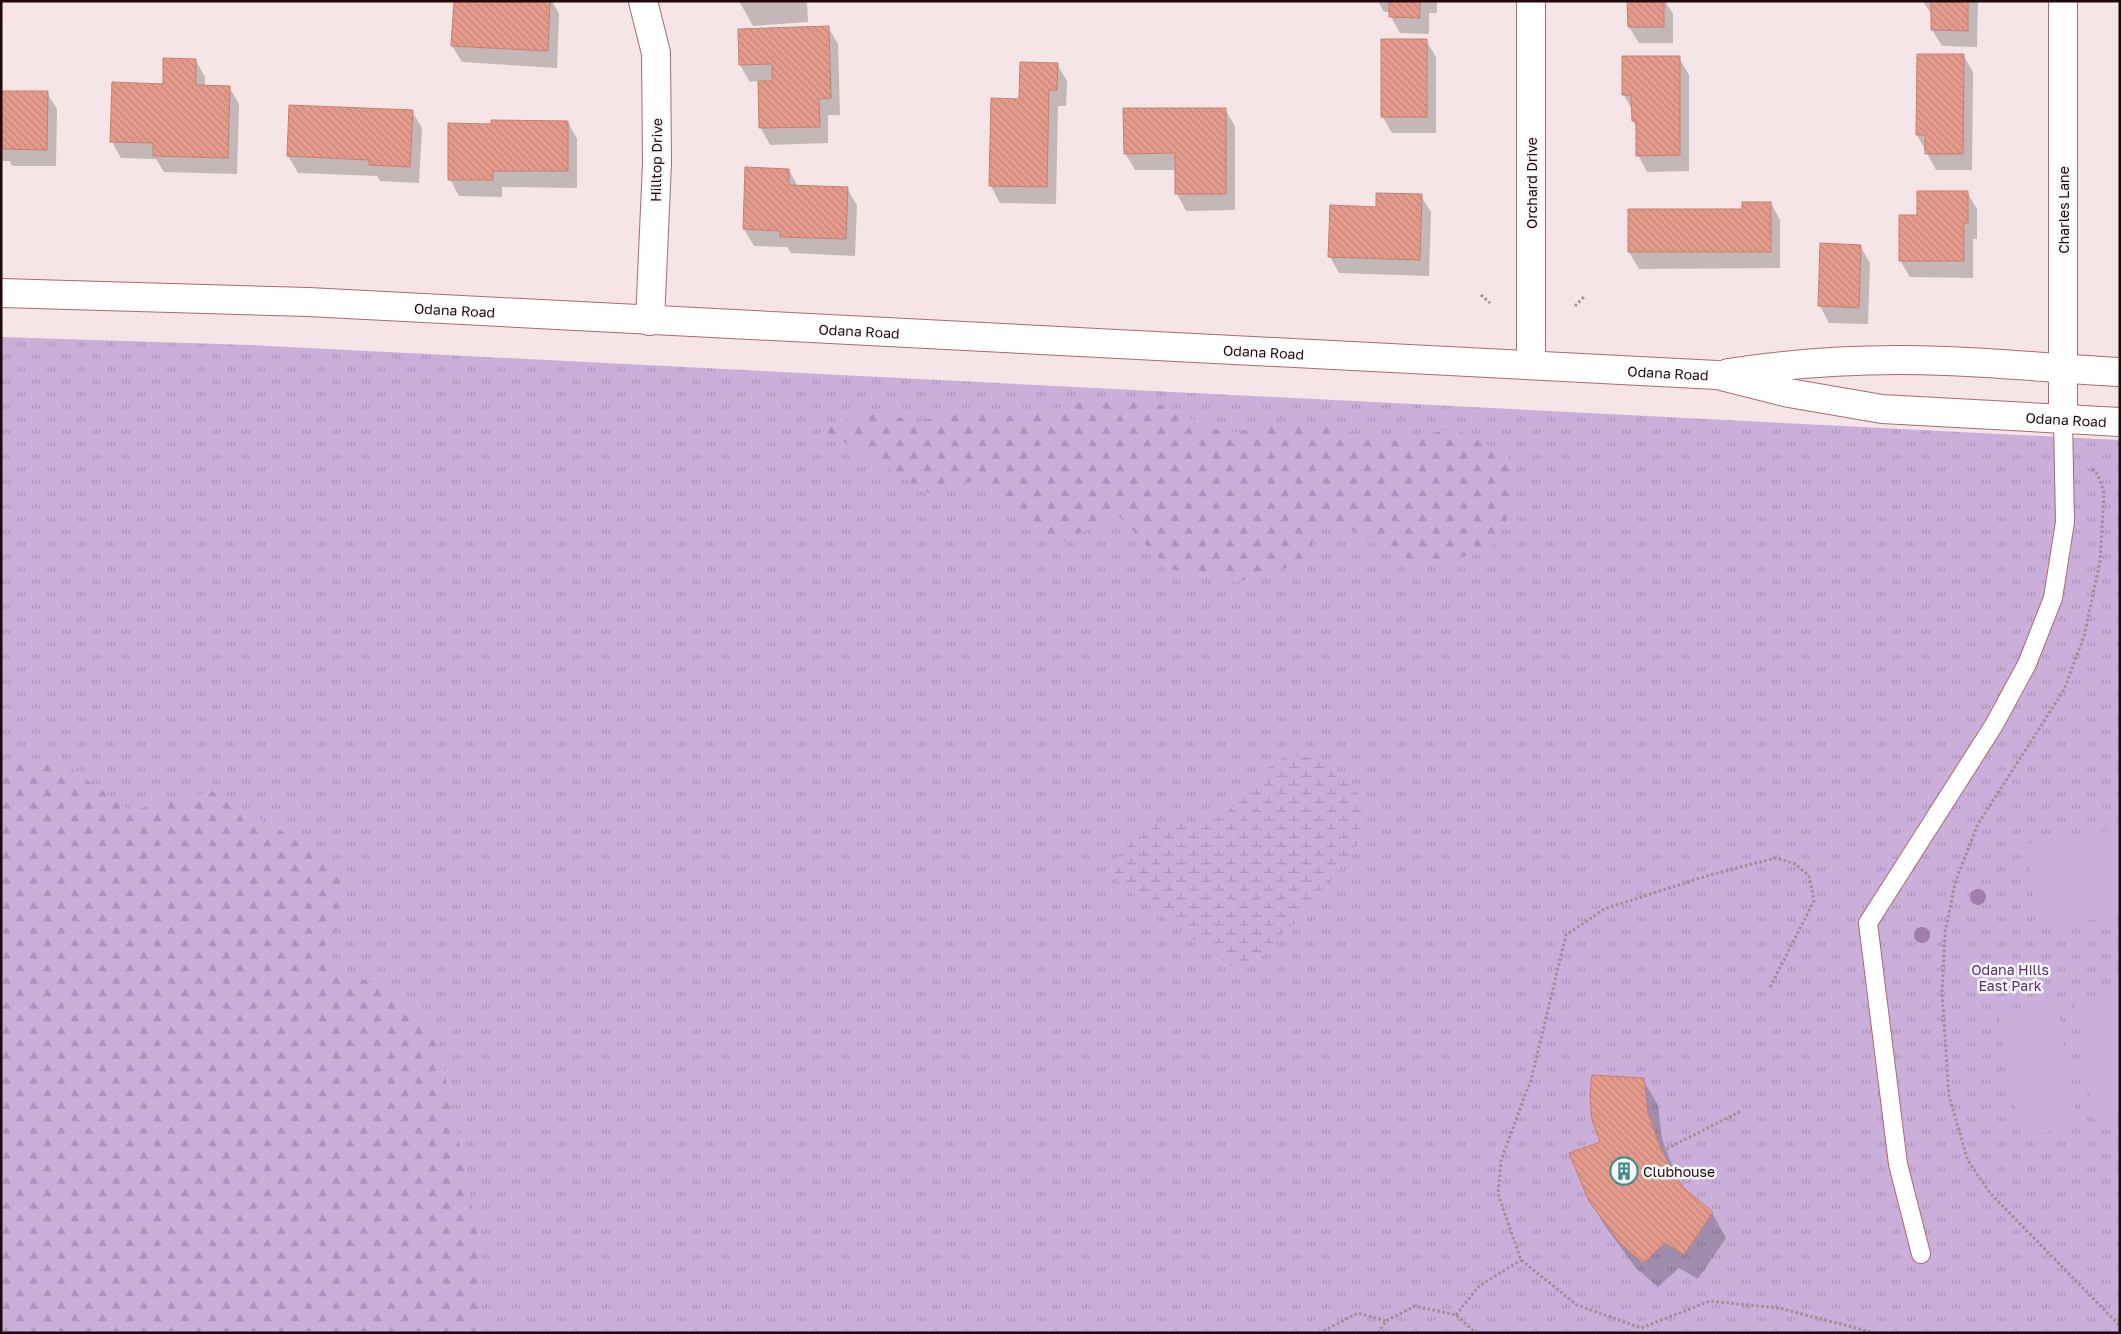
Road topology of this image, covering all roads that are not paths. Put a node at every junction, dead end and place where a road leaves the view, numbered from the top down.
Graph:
1 (643, 1) edge
2 (1531, 1) edge
3 (2063, 1) edge
4 (1, 293) edge
5 (650, 321) junction
6 (1531, 366) junction
7 (2063, 368) junction
8 (2120, 372) edge
9 (1717, 375) junction
10 (2063, 418) junction
11 (2120, 422) edge
12 (1921, 1254) dead end

1 - 5 street, Hilltop Drive
2 - 6 street, Orchard Drive
3 - 7 street, Charles Lane
4 - 5 street, Odana Road
5 - 6 street, Odana Road
6 - 9 street, Odana Road
7 - 8 street, Odana Road
7 - 9 street, Odana Road
7 - 10 street, Charles Lane
9 - 10 street, Odana Road
10 - 11 street, Odana Road
10 - 12 lane

